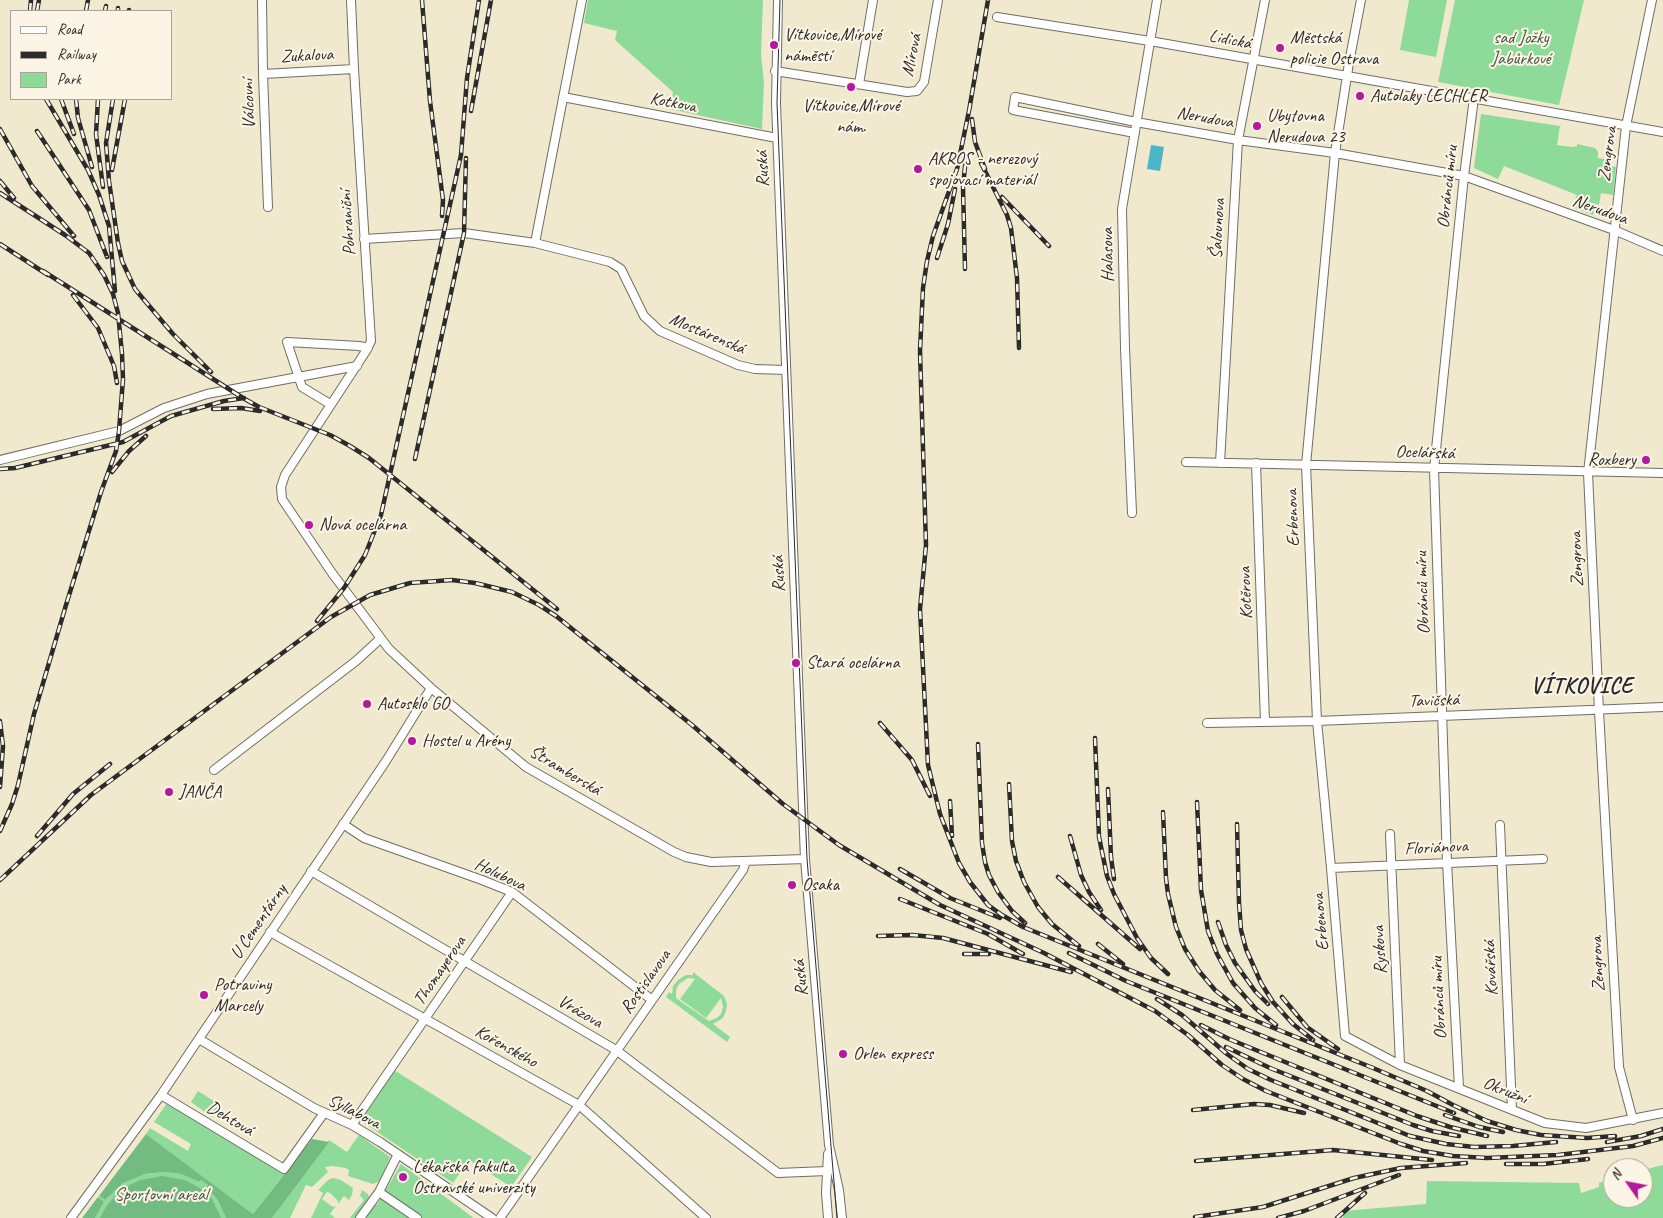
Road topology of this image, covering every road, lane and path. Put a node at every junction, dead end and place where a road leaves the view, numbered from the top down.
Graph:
1 (262, 0) edge
2 (351, 0) edge
3 (582, 0) edge
4 (778, 0) edge
5 (873, 0) edge
6 (938, 0) edge
7 (1157, 0) edge
8 (1265, 0) edge
9 (1361, 0) edge
10 (1652, 0) edge
11 (997, 17) dead end
12 (1150, 41) junction
13 (1252, 60) junction
14 (354, 69) junction
15 (775, 71) junction
16 (262, 74) junction
17 (1348, 76) junction
18 (859, 84) junction
19 (563, 97) junction
20 (1474, 98) junction
21 (1136, 122) junction
22 (1626, 126) junction
23 (1663, 132) edge
24 (1135, 133) junction
25 (777, 138) junction
26 (1238, 140) junction
27 (1336, 153) junction
28 (1464, 176) junction
29 (268, 208) dead end
30 (1614, 230) junction
31 (364, 240) junction
32 (535, 243) junction
33 (1663, 251) edge
34 (368, 348) junction
35 (357, 366) junction
36 (786, 370) junction
37 (298, 377) junction
38 (330, 404) junction
39 (0, 460) edge
40 (1186, 462) dead end
41 (1220, 463) junction
42 (1256, 463) junction
43 (1306, 465) junction
44 (1434, 469) junction
45 (1588, 473) junction
46 (1663, 473) edge
47 (1132, 513) dead end
48 (340, 584) joint
49 (380, 639) junction
50 (431, 688) junction
51 (1663, 708) edge
52 (1599, 711) junction
53 (1442, 715) junction
54 (1316, 721) junction
55 (1265, 722) junction
56 (1207, 723) dead end
57 (214, 770) dead end
58 (342, 824) junction
59 (1500, 825) dead end
60 (1390, 834) dead end
61 (805, 859) junction
62 (1543, 859) dead end
63 (1501, 860) junction
64 (746, 861) junction
65 (1448, 862) junction
66 (1391, 866) junction
67 (1331, 868) junction
68 (311, 871) junction
69 (512, 892) junction
70 (270, 932) junction
71 (464, 962) junction
72 (652, 1000) junction
73 (426, 1019) junction
74 (1345, 1036) joint
75 (199, 1039) junction
76 (616, 1050) junction
77 (1400, 1065) junction
78 (1459, 1088) junction
79 (161, 1094) junction
80 (579, 1105) junction
81 (1512, 1110) junction
82 (324, 1113) junction
83 (1663, 1113) edge
84 (1633, 1120) junction
85 (352, 1126) junction
86 (829, 1145) junction
87 (398, 1154) junction
88 (827, 1171) junction
89 (379, 1192) junction
90 (482, 1215) edge
91 (71, 1218) edge
92 (360, 1218) edge
93 (417, 1218) edge
94 (492, 1218) edge
95 (500, 1218) edge
96 (706, 1218) edge
97 (828, 1218) edge
98 (842, 1218) edge

1 - 16 street, Válcovní
2 - 14 street, Pohraniční
3 - 19 street
4 - 15 street, Ruská
5 - 18 street
6 - 18 street, Mírová
7 - 12 street, Halasova
8 - 13 street, Šalounova
9 - 17 street, Erbenova
10 - 22 street, Zengrova
11 - 12 street, Lidická
12 - 13 street, Lidická
12 - 21 street, Halasova
13 - 17 street, Lidická
13 - 26 street, Šalounova
14 - 16 street, Zukalova
14 - 31 street, Pohraniční
15 - 18 street, Mírová
15 - 25 street, Ruská
16 - 29 street, Válcovní
17 - 20 street, Lidická
17 - 27 street, Erbenova
19 - 25 street, Kotkova
19 - 32 street
20 - 22 street, Lidická
20 - 28 street, Obránců míru
21 - 24 street, Halasova
21 - 24 street, Nerudova
21 - 26 street, Nerudova
22 - 23 street, Lidická
22 - 30 street, Zengrova
24 - 47 street, Halasova
25 - 36 street, Ruská
26 - 27 street, Nerudova
26 - 41 street, Šalounova
27 - 28 street, Nerudova
27 - 43 street, Erbenova
28 - 30 street, Nerudova
28 - 44 street, Obránců míru
30 - 33 street, Nerudova
30 - 45 street, Zengrova
31 - 32 street, Mostárenská
31 - 34 street, Pohraniční
32 - 36 street, Mostárenská
34 - 35 street, Pohraniční
34 - 37 street
35 - 37 street
35 - 38 street, Pohraniční
36 - 61 street, Ruská
37 - 38 street
37 - 39 street
38 - 48 street, Pohraniční
40 - 41 street, Ocelářská
41 - 42 street, Ocelářská
42 - 43 street, Ocelářská
42 - 55 street, Kotěrova
43 - 44 street, Ocelářská
43 - 54 street, Erbenova
44 - 45 street, Ocelářská
44 - 53 street, Obránců míru
45 - 46 street, Ocelářská
45 - 52 street, Zengrova
48 - 49 street, Štramberská
49 - 50 street, Štramberská
49 - 57 street
50 - 58 street, U Cementárny
50 - 64 street, Štramberská
51 - 52 street, Tavičská
52 - 53 street, Tavičská
52 - 84 street, Zengrova
53 - 54 street, Tavičská
53 - 65 street, Obránců míru
54 - 55 street, Tavičská
54 - 67 street, Erbenova
55 - 56 street, Tavičská
58 - 68 street, U Cementárny
58 - 69 street, Holubova
59 - 63 street, Kovářská
60 - 66 street, Ryskova
61 - 64 street, Štramberská
61 - 86 street, Ruská
62 - 63 street, Floriánova
63 - 65 street, Floriánova
63 - 81 street, Kovářská
64 - 72 street, Rostislavova
65 - 66 street, Floriánova
65 - 78 street, Obránců míru
66 - 67 street, Floriánova
66 - 77 street, Ryskova
67 - 74 street, Erbenova
68 - 70 street, U Cementárny
68 - 71 street, Vrázova
69 - 71 street, Thomayerova
69 - 72 street, Holubova
70 - 73 street, Kořenského
70 - 75 street, U Cementárny
71 - 73 street, Thomayerova
71 - 76 street, Vrázova
72 - 76 street, Rostislavova
73 - 80 street, Kořenského
73 - 85 street, Thomayerova
74 - 77 street, Okružní
75 - 79 street, U Cementárny
75 - 82 street, Syllabova
76 - 80 street, Rostislavova
76 - 88 street, Vrázova
77 - 78 street, Okružní
78 - 81 street, Okružní
79 - 82 street, Dehtová
79 - 91 street, U Cementárny
80 - 95 street, Rostislavova
80 - 96 street, Kořenského
81 - 84 street, Okružní
82 - 85 street, Syllabova
83 - 84 street, Okružní
85 - 87 street, Syllabova
86 - 88 street, Ruská
86 - 98 street, Ruská
87 - 89 street
87 - 90 street, Syllabova
88 - 97 street, Ruská
89 - 92 street
89 - 93 street
90 - 94 street, Syllabova

